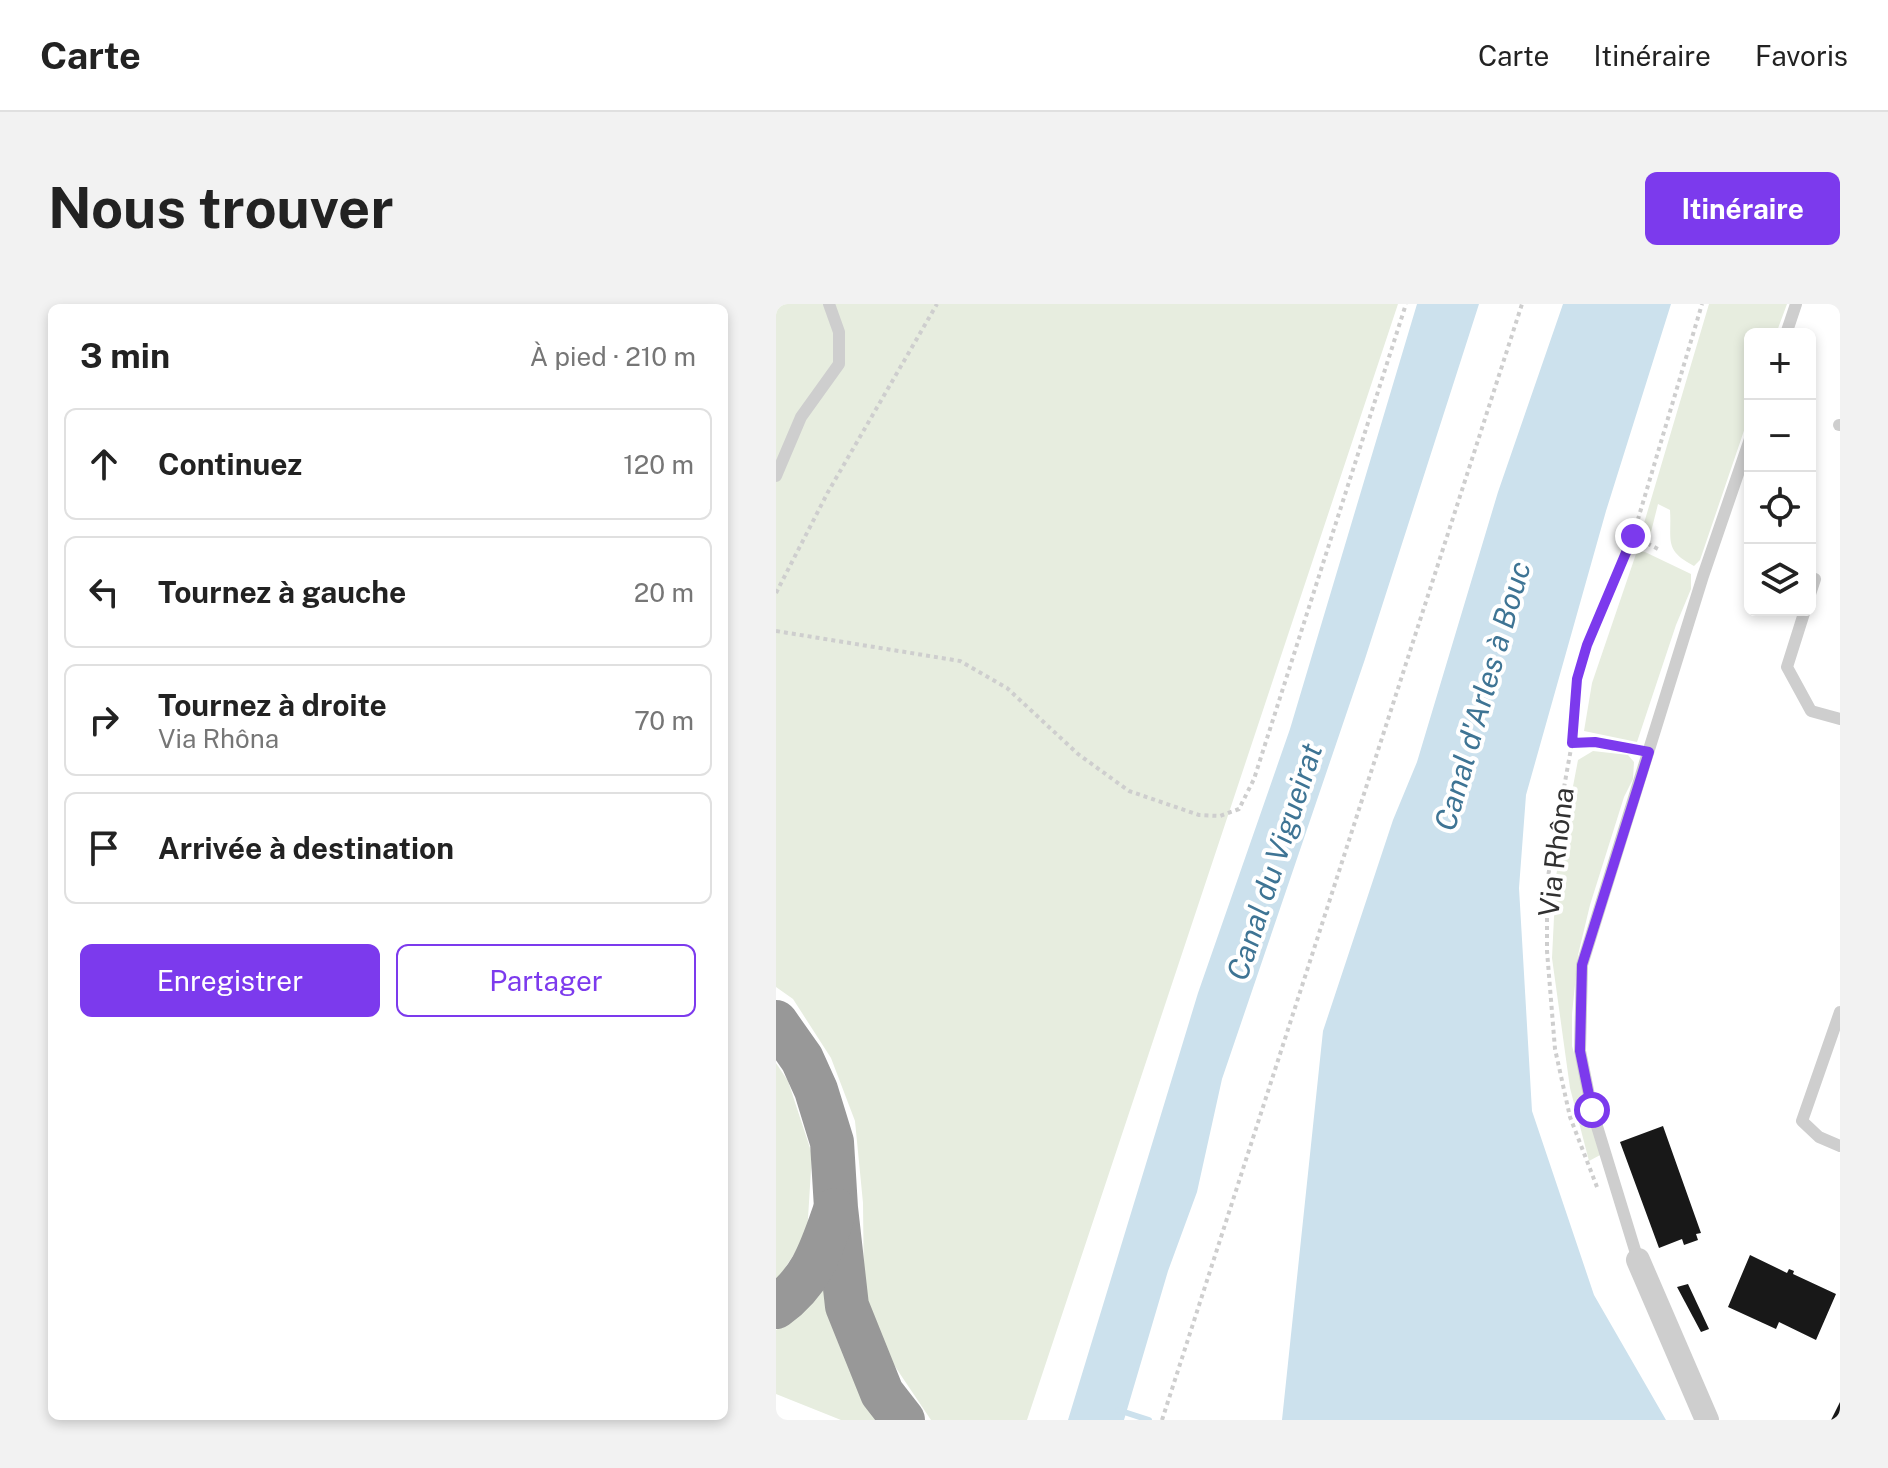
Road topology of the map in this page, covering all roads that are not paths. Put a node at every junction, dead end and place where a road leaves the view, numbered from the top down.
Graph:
1 (829, 304) edge
2 (1796, 304) edge
3 (1788, 328) edge
4 (1744, 456) edge
5 (776, 476) edge
6 (1803, 616) edge
7 (1840, 719) edge
8 (1840, 1012) edge
9 (776, 1022) edge
10 (1840, 1146) edge
11 (836, 1208) junction
12 (1638, 1260) joint
13 (776, 1307) edge
14 (903, 1420) edge
15 (1707, 1420) edge

1 - 5 lane
2 - 3 lane
4 - 12 lane
6 - 7 lane
8 - 10 lane
9 - 11 highway
11 - 13 highway
11 - 14 highway
12 - 15 street

